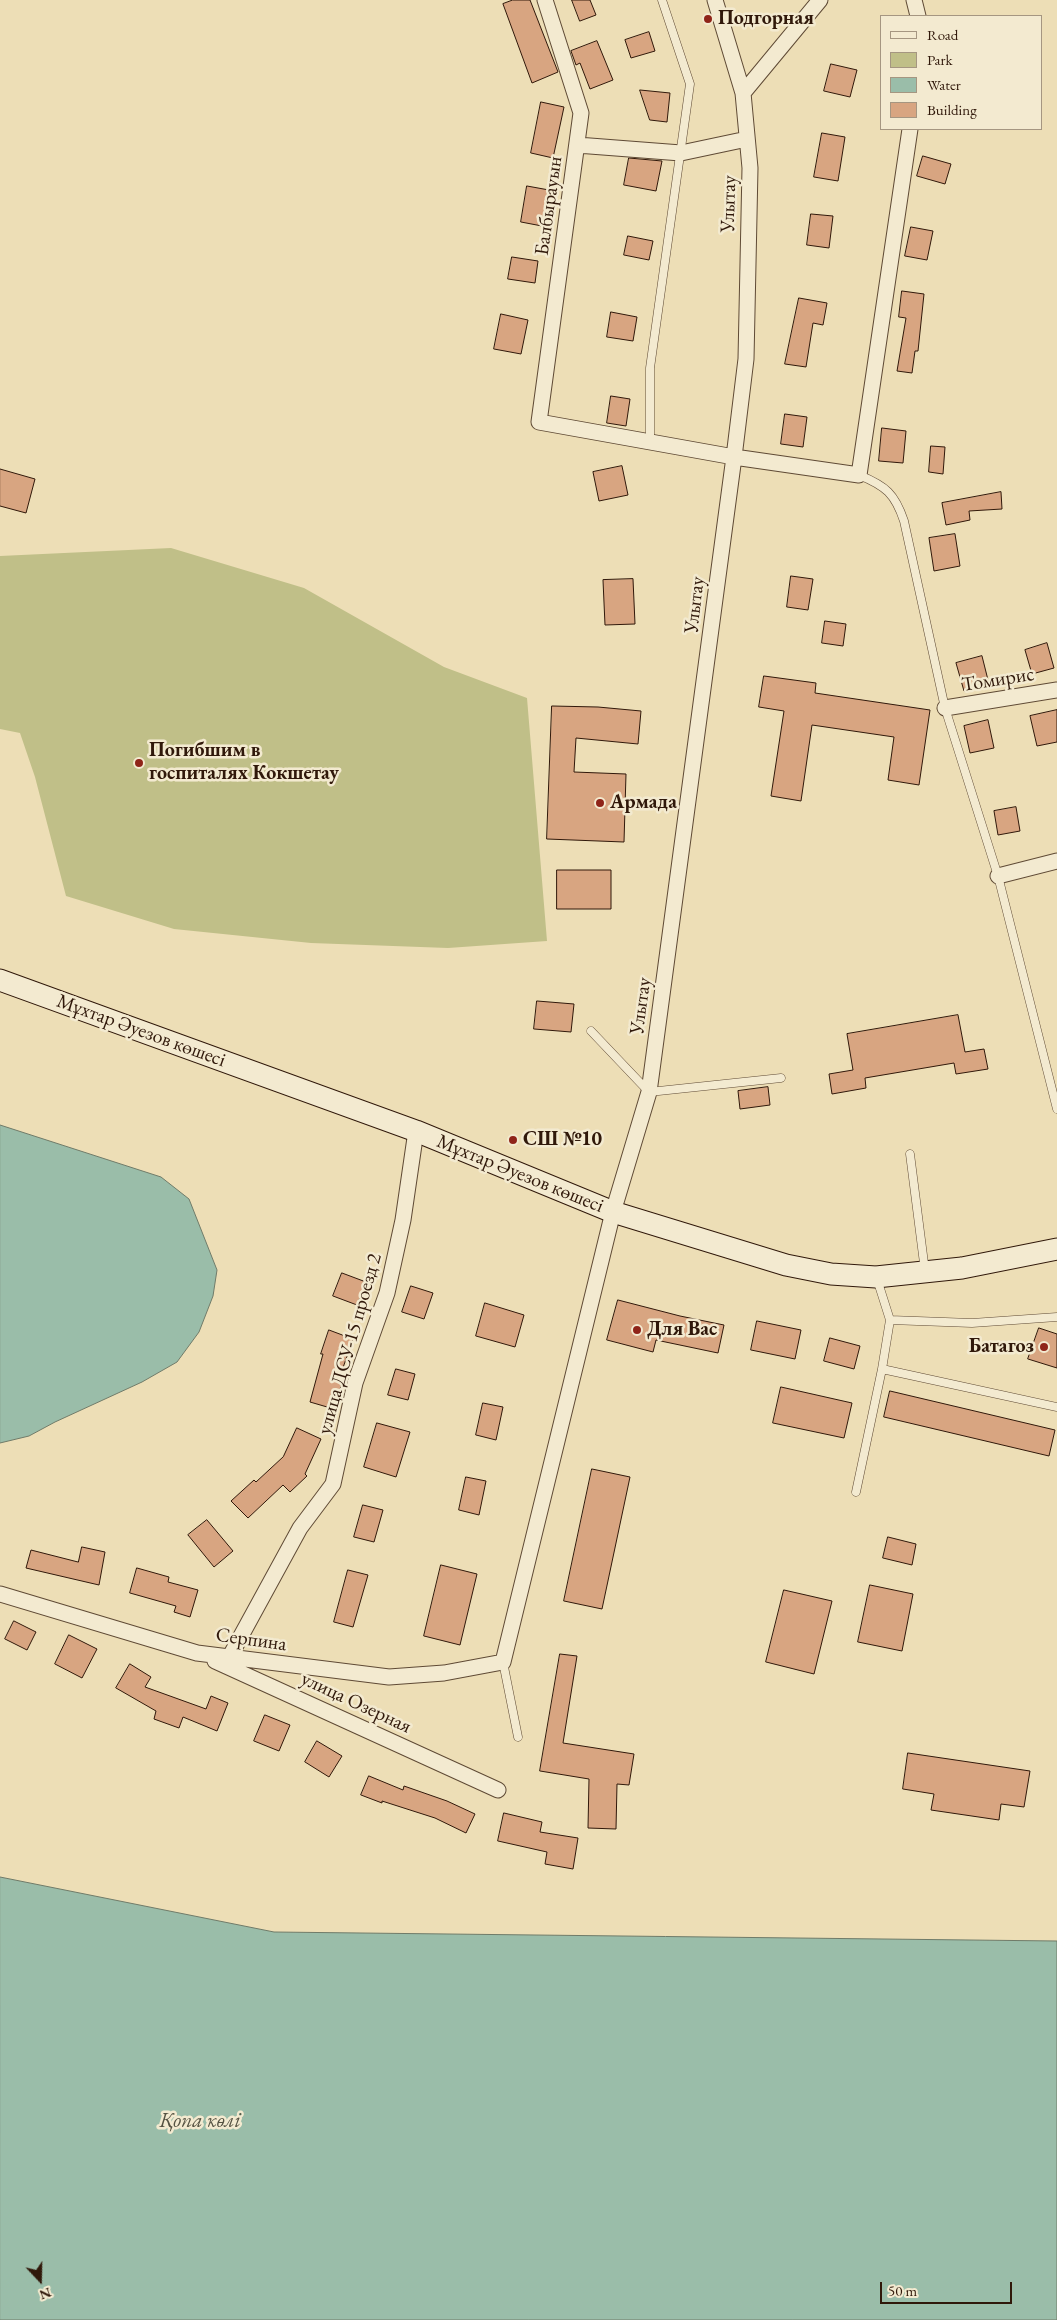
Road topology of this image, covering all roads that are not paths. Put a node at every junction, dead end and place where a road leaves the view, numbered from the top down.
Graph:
1 (545, 0) edge
2 (662, 0) edge
3 (715, 0) edge
4 (820, 0) edge
5 (914, 0) edge
6 (918, 15) edge
7 (743, 94) junction
8 (910, 130) edge
9 (747, 139) junction
10 (578, 145) junction
11 (681, 153) junction
12 (650, 442) junction
13 (734, 457) junction
14 (859, 475) junction
15 (1057, 690) edge
16 (945, 708) junction
17 (1057, 861) edge
18 (998, 876) junction
19 (0, 980) edge
20 (591, 1031) dead end
21 (781, 1078) dead end
22 (649, 1092) junction
23 (1057, 1109) edge
24 (416, 1131) junction
25 (910, 1154) dead end
26 (613, 1212) junction
27 (1057, 1249) edge
28 (926, 1273) junction
29 (876, 1277) junction
30 (1057, 1317) edge
31 (890, 1320) junction
32 (882, 1369) junction
33 (1057, 1407) edge
34 (856, 1492) dead end
35 (0, 1594) edge
36 (197, 1653) junction
37 (229, 1658) junction
38 (503, 1662) junction
39 (518, 1737) dead end
40 (498, 1790) dead end

1 - 10 street, Балбырауын
2 - 11 lane
3 - 7 street, Улытау
4 - 7 street
5 - 6 street
7 - 9 street, Улытау
8 - 14 street
9 - 11 street
9 - 13 street, Улытау
10 - 11 street
10 - 12 street, Балбырауын
11 - 12 lane
12 - 13 street
13 - 14 street
13 - 22 street, Улытау
14 - 16 lane
15 - 16 street, Томирис
16 - 18 lane
17 - 18 street
18 - 23 lane
19 - 24 main road, Мұхтар Әуезов көшесі
20 - 22 lane
21 - 22 lane
22 - 26 street, Улытау
24 - 26 main road, Мұхтар Әуезов көшесі
24 - 37 street, улица ДСУ-15 проезд 2
25 - 28 lane
26 - 29 main road, Мұхтар Әуезов көшесі
26 - 38 street
27 - 28 main road, Мұхтар Әуезов көшесі
28 - 29 main road, Мұхтар Әуезов көшесі
29 - 31 lane
30 - 31 lane
31 - 32 lane
32 - 33 lane
32 - 34 lane
35 - 36 street, Серпина
36 - 37 street, Серпина
36 - 40 street, улица Озерная
37 - 38 street, Серпина
38 - 39 lane

